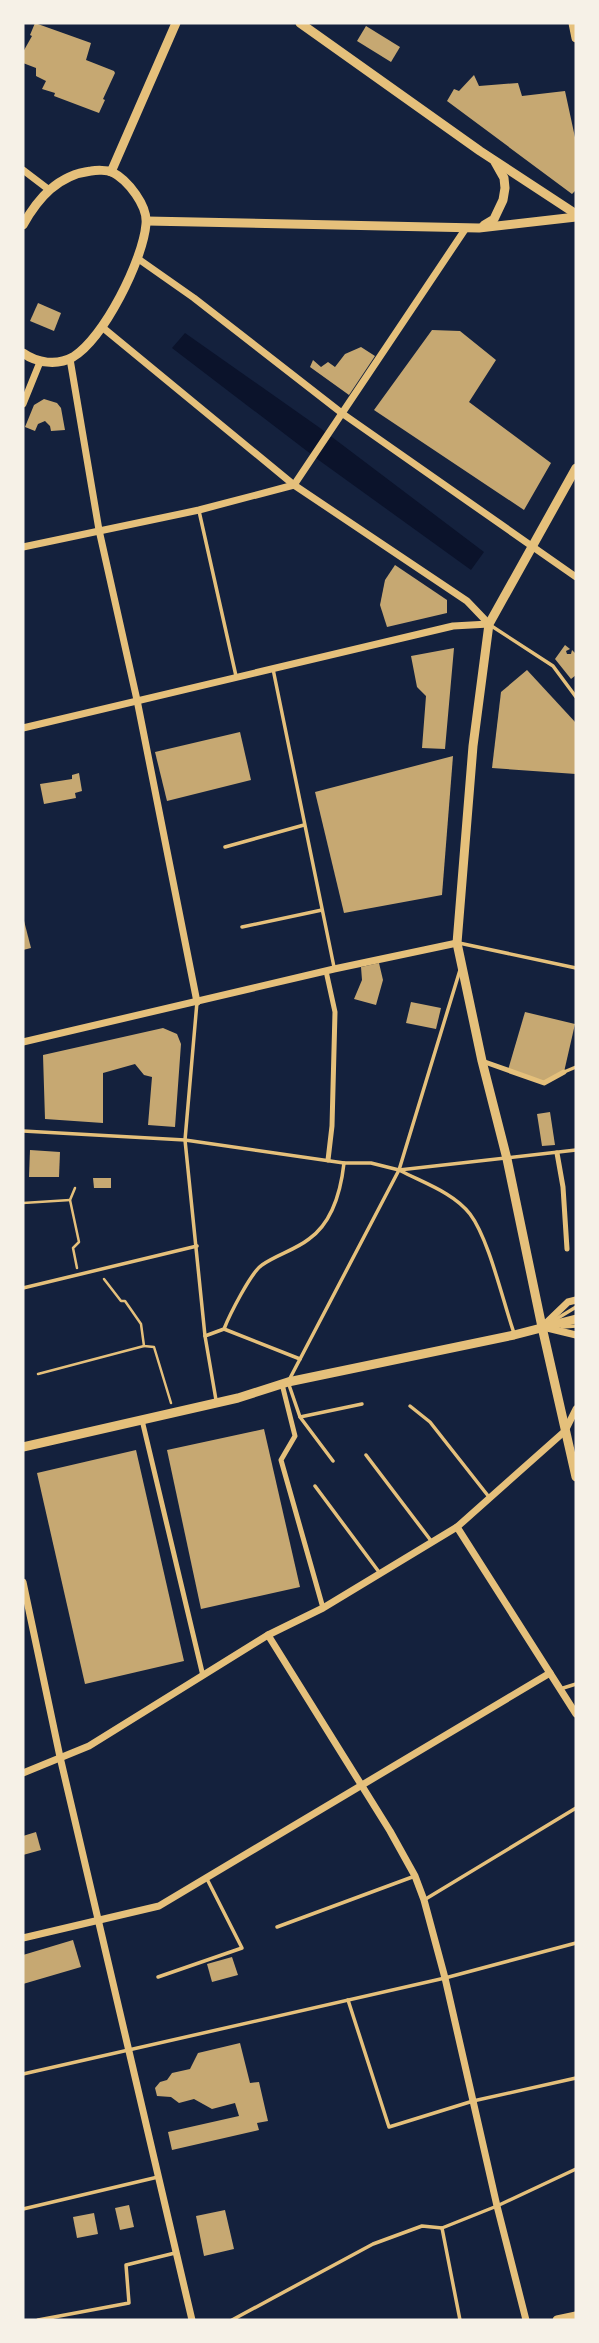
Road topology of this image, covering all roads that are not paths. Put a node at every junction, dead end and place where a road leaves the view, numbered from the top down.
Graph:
1 (176, 23) edge
2 (300, 23) edge
3 (573, 23) edge
4 (576, 38) edge
5 (494, 160) junction
6 (23, 170) edge
7 (111, 172) junction
8 (48, 189) junction
9 (576, 215) edge
10 (147, 221) junction
11 (23, 225) edge
12 (466, 228) junction
13 (479, 228) junction
14 (137, 258) junction
15 (102, 327) junction
16 (23, 353) edge
17 (71, 359) junction
18 (40, 362) junction
19 (23, 404) edge
20 (343, 414) junction
21 (576, 468) edge
22 (294, 485) junction
23 (199, 510) junction
24 (99, 530) junction
25 (533, 546) junction
26 (23, 547) edge
27 (576, 576) edge
28 (489, 624) junction
29 (272, 667) junction
30 (236, 676) junction
31 (576, 697) edge
32 (137, 700) junction
33 (23, 728) edge
34 (305, 825) junction
35 (225, 847) dead end
36 (322, 910) junction
37 (242, 927) dead end
38 (457, 943) junction
39 (461, 968) junction
40 (576, 968) edge
41 (334, 969) junction
42 (326, 971) junction
43 (198, 1002) junction
44 (23, 1042) edge
45 (482, 1061) junction
46 (576, 1067) edge
47 (564, 1072) joint
48 (23, 1131) edge
49 (185, 1140) junction
50 (576, 1150) edge
51 (557, 1153) junction
52 (507, 1159) junction
53 (328, 1160) junction
54 (344, 1163) junction
55 (399, 1170) junction
56 (197, 1246) junction
57 (566, 1249) dead end
58 (23, 1288) edge
59 (576, 1300) edge
60 (576, 1307) edge
61 (576, 1318) edge
62 (576, 1326) edge
63 (542, 1327) junction
64 (224, 1329) junction
65 (514, 1335) junction
66 (576, 1335) edge
67 (205, 1336) junction
68 (300, 1360) junction
69 (285, 1383) junction
70 (216, 1402) junction
71 (362, 1404) dead end
72 (410, 1406) dead end
73 (576, 1409) edge
74 (300, 1417) junction
75 (142, 1420) junction
76 (565, 1431) junction
77 (23, 1447) edge
78 (366, 1455) dead end
79 (333, 1461) dead end
80 (576, 1477) edge
81 (315, 1486) dead end
82 (491, 1499) junction
83 (457, 1527) junction
84 (432, 1542) junction
85 (380, 1573) junction
86 (23, 1582) edge
87 (323, 1608) junction
88 (32, 1628) junction
89 (23, 1630) edge
90 (268, 1635) junction
91 (550, 1673) junction
92 (203, 1676) junction
93 (576, 1684) edge
94 (560, 1689) junction
95 (576, 1714) edge
96 (60, 1757) junction
97 (23, 1773) edge
98 (361, 1784) junction
99 (576, 1808) edge
100 (415, 1877) junction
101 (207, 1879) junction
102 (424, 1900) junction
103 (99, 1920) junction
104 (277, 1927) dead end
105 (23, 1938) edge
106 (576, 1942) edge
107 (159, 1977) dead end
108 (445, 1978) junction
109 (348, 2000) junction
110 (128, 2050) junction
111 (23, 2074) edge
112 (576, 2078) edge
113 (473, 2101) junction
114 (576, 2169) edge
115 (158, 2178) junction
116 (497, 2206) junction
117 (23, 2209) edge
118 (442, 2228) junction
119 (176, 2253) junction
120 (576, 2316) edge
121 (38, 2320) edge
122 (192, 2320) edge
123 (232, 2320) edge
124 (460, 2320) edge
125 (526, 2320) edge
126 (557, 2320) edge

1 - 7 street
2 - 5 street
3 - 4 street
5 - 9 street
5 - 13 street
6 - 8 street
7 - 8 street
7 - 10 street
8 - 11 street
9 - 13 street
10 - 12 street
10 - 14 street
12 - 13 street
12 - 20 street
14 - 15 street
14 - 20 street
15 - 17 street
15 - 22 street
16 - 18 street
17 - 18 street
17 - 24 street
18 - 19 street
20 - 22 street
20 - 25 street
21 - 25 street
22 - 23 street
22 - 28 street
23 - 24 street
23 - 30 lane
24 - 26 street
24 - 32 street
25 - 27 street
25 - 28 street
28 - 29 street
28 - 31 lane
28 - 38 street
29 - 30 street
29 - 34 lane
30 - 32 street
32 - 33 street
32 - 43 street
34 - 35 lane
34 - 36 lane
36 - 37 lane
36 - 41 lane
38 - 39 street
38 - 40 lane
38 - 41 street
39 - 45 street
39 - 55 lane
41 - 42 street
42 - 43 street
42 - 53 street
43 - 44 street
43 - 49 lane
45 - 47 street
45 - 52 street
46 - 47 lane
48 - 49 lane
49 - 53 lane
49 - 56 lane
50 - 51 lane
51 - 52 lane
51 - 57 street
52 - 55 lane
52 - 63 street
53 - 54 lane
54 - 55 lane
54 - 64 lane
55 - 65 lane
55 - 68 lane
56 - 58 lane
56 - 67 lane
59 - 63 street
60 - 63 lane
61 - 63 street
62 - 63 lane
63 - 65 street
63 - 66 street
63 - 76 street
64 - 67 lane
64 - 68 lane
65 - 69 street
67 - 70 lane
68 - 69 lane
69 - 70 street
69 - 74 lane
69 - 87 street
70 - 75 street
71 - 74 lane
72 - 82 lane
73 - 76 street
74 - 79 lane
75 - 77 street
75 - 92 street
76 - 80 street
76 - 82 street
78 - 84 lane
81 - 85 lane
82 - 83 street
83 - 84 street
83 - 91 street
84 - 85 street
85 - 87 street
86 - 88 street
87 - 90 street
88 - 89 street
88 - 96 street
90 - 92 street
90 - 98 street
91 - 94 street
91 - 98 street
92 - 96 street
93 - 94 lane
94 - 95 street
96 - 97 street
96 - 103 street
98 - 100 street
98 - 101 street
99 - 102 lane
100 - 102 street
100 - 104 lane
101 - 103 street
101 - 107 lane
102 - 108 street
103 - 105 street
103 - 110 street
106 - 108 lane
108 - 109 lane
108 - 113 street
109 - 110 lane
109 - 113 lane
110 - 111 lane
110 - 115 street
112 - 113 lane
113 - 116 street
114 - 116 lane
115 - 117 lane
115 - 119 street
116 - 118 lane
116 - 125 street
118 - 123 lane
118 - 124 lane
119 - 121 lane
119 - 122 street
120 - 126 street

